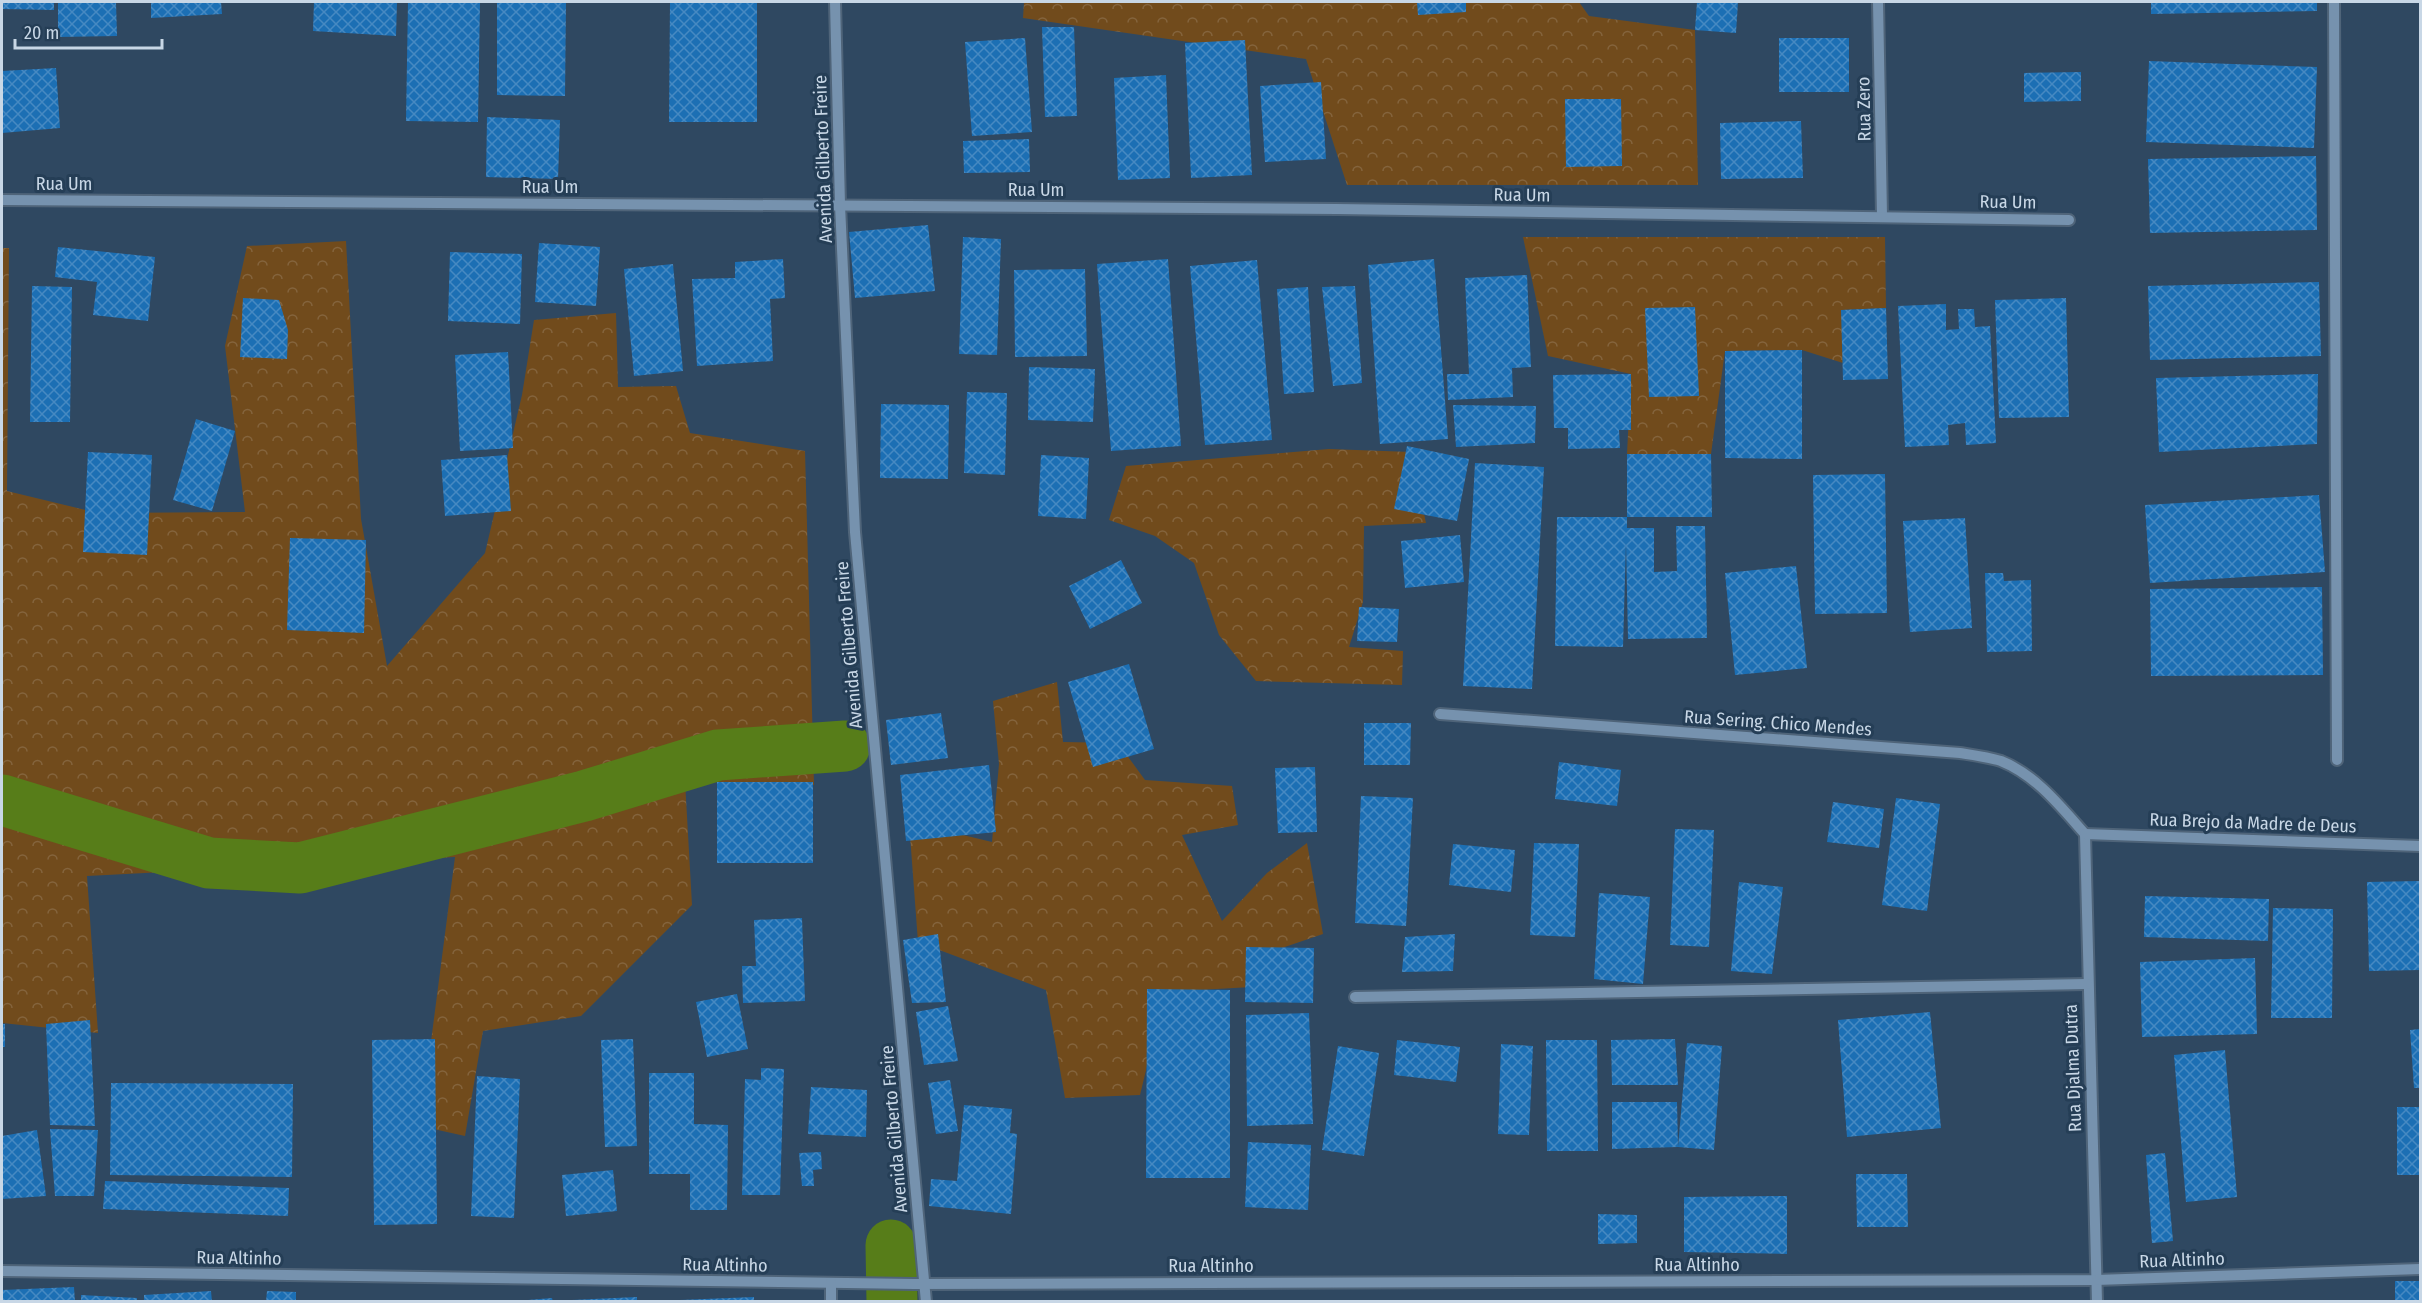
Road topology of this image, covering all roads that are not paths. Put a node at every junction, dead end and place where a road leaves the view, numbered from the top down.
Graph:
1 (836, 2) edge
2 (1878, 2) edge
3 (2334, 2) edge
4 (2, 200) edge
5 (840, 205) junction
6 (1882, 216) junction
7 (2069, 220) dead end
8 (1440, 714) dead end
9 (2337, 760) dead end
10 (2085, 834) junction
11 (2421, 846) edge
12 (2087, 984) junction
13 (1355, 997) dead end
14 (2421, 1269) edge
15 (2, 1271) edge
16 (2096, 1280) junction
17 (831, 1283) junction
18 (920, 1284) junction
19 (831, 1302) edge
20 (926, 1302) edge
21 (2097, 1302) edge

1 - 5 street, Avenida Gilberto Freire
2 - 6 street, Rua Zero
3 - 9 street
4 - 5 street, Rua Um
5 - 6 street, Rua Um
5 - 18 street, Avenida Gilberto Freire
6 - 7 street, Rua Um
8 - 10 street, Rua Sering. Chico Mendes
10 - 11 street, Rua Brejo da Madre de Deus
10 - 12 street, Rua Djalma Dutra
12 - 13 street
12 - 16 street, Rua Djalma Dutra
14 - 16 street, Rua Altinho
15 - 17 street, Rua Altinho
16 - 18 street, Rua Altinho
16 - 21 street, Rua Djalma Dutra
17 - 18 street, Rua Altinho
17 - 19 street
18 - 20 street, Avenida Gilberto Freire

